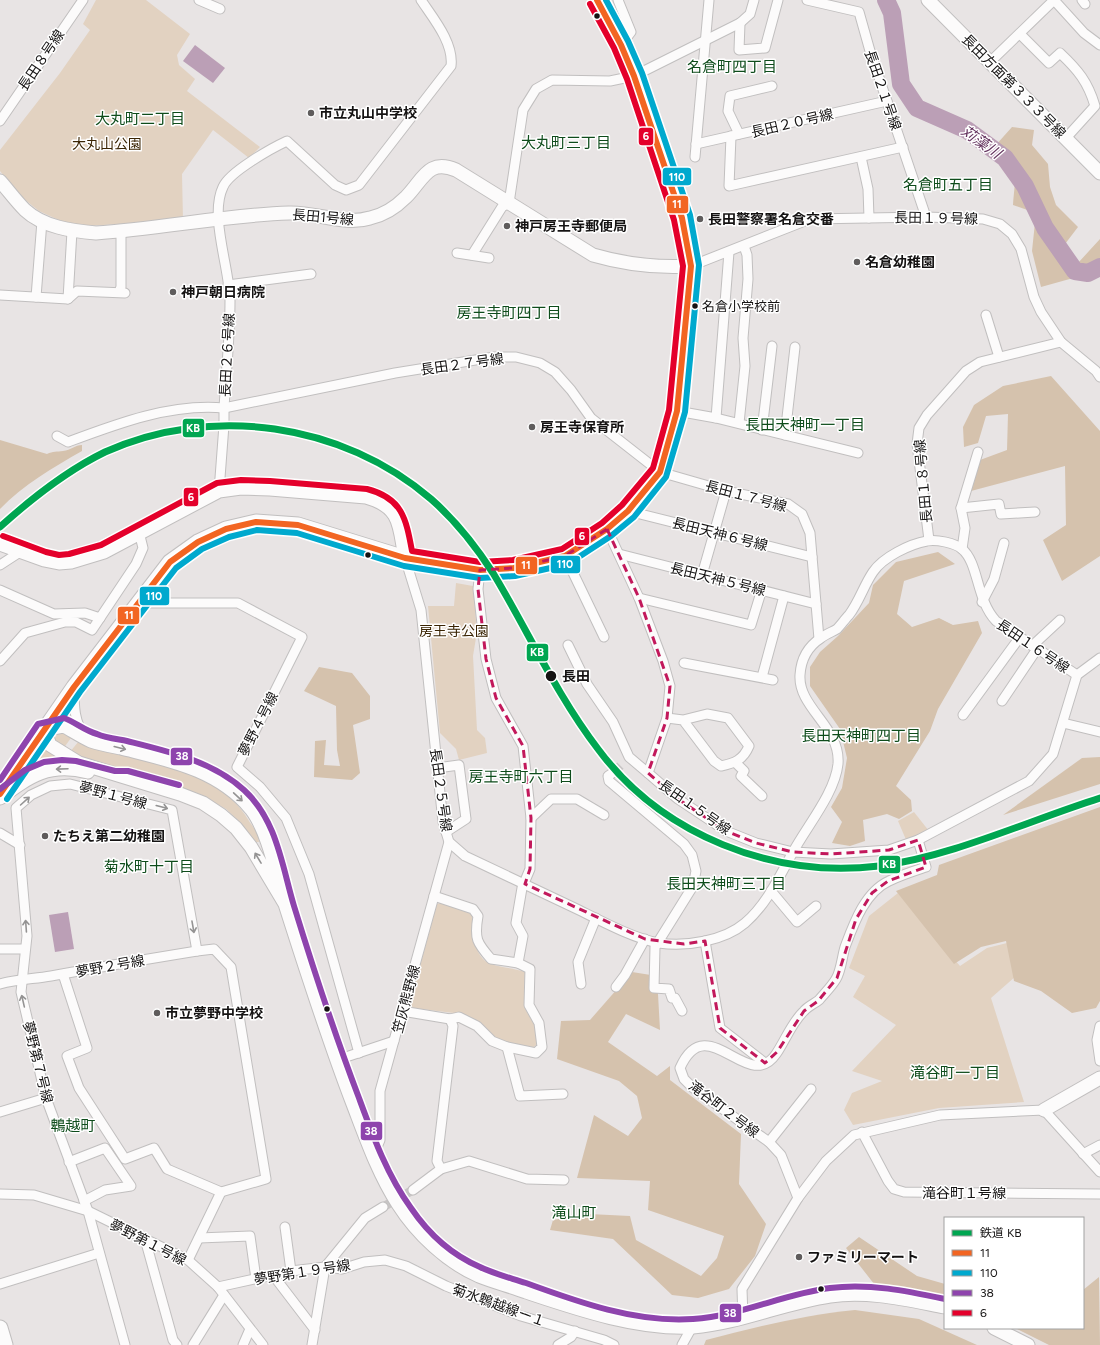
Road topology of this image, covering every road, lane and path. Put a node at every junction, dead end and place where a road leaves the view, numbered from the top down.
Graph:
1 (82, 0) edge
2 (199, 0) edge
3 (421, 0) edge
4 (597, 0) edge
5 (618, 0) edge
6 (709, 0) edge
7 (754, 0) edge
8 (778, 0) edge
9 (807, 0) edge
10 (928, 0) edge
11 (1054, 0) edge
12 (220, 9) dead end
13 (740, 22) junction
14 (1020, 34) junction
15 (705, 40) junction
16 (1100, 44) edge
17 (621, 45) junction
18 (990, 62) junction
19 (634, 76) junction
20 (772, 86) dead end
21 (887, 101) junction
22 (0, 121) edge
23 (735, 135) junction
24 (1066, 138) junction
25 (696, 144) junction
26 (903, 147) junction
27 (695, 157) dead end
28 (860, 157) junction
29 (1100, 173) edge
30 (0, 181) edge
31 (509, 203) junction
32 (926, 217) junction
33 (870, 218) junction
34 (219, 220) junction
35 (42, 221) junction
36 (72, 231) junction
37 (121, 231) junction
38 (744, 246) junction
39 (729, 252) junction
40 (457, 253) dead end
41 (472, 255) junction
42 (489, 258) dead end
43 (691, 266) junction
44 (311, 274) dead end
45 (228, 285) junction
46 (0, 295) edge
47 (36, 297) junction
48 (68, 299) junction
49 (986, 315) dead end
50 (1061, 342) junction
51 (772, 346) dead end
52 (795, 347) dead end
53 (999, 357) junction
54 (1100, 378) edge
55 (224, 408) junction
56 (677, 411) junction
57 (716, 418) junction
58 (739, 423) junction
59 (762, 430) junction
60 (785, 435) junction
61 (57, 436) dead end
62 (978, 452) dead end
63 (858, 453) dead end
64 (660, 472) junction
65 (219, 491) junction
66 (726, 491) junction
67 (961, 508) junction
68 (628, 511) junction
69 (1035, 512) dead end
70 (607, 529) junction
71 (139, 532) junction
72 (714, 533) junction
73 (929, 540) junction
74 (1004, 543) dead end
75 (0, 544) edge
76 (962, 549) junction
77 (20, 552) junction
78 (619, 554) junction
79 (565, 556) junction
80 (812, 557) junction
81 (405, 558) junction
82 (0, 564) edge
83 (480, 570) junction
84 (702, 575) junction
85 (762, 589) junction
86 (0, 590) edge
87 (784, 596) junction
88 (639, 598) junction
89 (982, 602) junction
90 (139, 604) junction
91 (816, 604) junction
92 (100, 618) junction
93 (1060, 620) dead end
94 (604, 637) dead end
95 (1020, 637) junction
96 (819, 639) junction
97 (568, 645) dead end
98 (1034, 647) junction
99 (1100, 658) edge
100 (0, 661) edge
101 (684, 663) dead end
102 (1077, 675) junction
103 (762, 677) junction
104 (773, 680) dead end
105 (74, 687) junction
106 (1002, 701) dead end
107 (963, 715) dead end
108 (667, 718) junction
109 (683, 720) junction
110 (1063, 723) junction
111 (44, 730) junction
112 (1100, 732) edge
113 (90, 741) junction
114 (628, 757) junction
115 (736, 763) junction
116 (622, 764) tunnel mouth
117 (437, 768) junction
118 (614, 772) dead end
119 (648, 773) junction
120 (127, 779) junction
121 (0, 794) edge
122 (762, 796) dead end
123 (0, 798) edge
124 (604, 815) dead end
125 (531, 818) junction
126 (446, 832) junction
127 (0, 833) edge
128 (918, 840) junction
129 (449, 842) junction
130 (20, 844) junction
131 (793, 852) junction
132 (525, 884) junction
133 (772, 891) junction
134 (434, 896) junction
135 (285, 904) junction
136 (816, 906) dead end
137 (596, 918) junction
138 (645, 939) junction
139 (705, 941) junction
140 (659, 943) junction
141 (0, 949) edge
142 (25, 949) junction
143 (197, 951) junction
144 (518, 963) junction
145 (63, 974) junction
146 (23, 979) junction
147 (0, 984) edge
148 (581, 984) dead end
149 (616, 987) dead end
150 (402, 1011) junction
151 (682, 1011) dead end
152 (450, 1019) junction
153 (1100, 1026) edge
154 (394, 1041) junction
155 (507, 1047) junction
156 (359, 1053) junction
157 (337, 1060) junction
158 (1100, 1061) edge
159 (765, 1063) junction
160 (1100, 1078) edge
161 (811, 1089) dead end
162 (563, 1094) dead end
163 (46, 1098) junction
164 (1044, 1110) junction
165 (0, 1112) edge
166 (862, 1132) junction
167 (769, 1142) junction
168 (1100, 1145) edge
169 (1083, 1154) junction
170 (374, 1157) junction
171 (69, 1162) junction
172 (441, 1169) junction
173 (1100, 1172) edge
174 (564, 1180) dead end
175 (413, 1190) tunnel mouth
176 (222, 1192) junction
177 (0, 1194) edge
178 (1100, 1194) edge
179 (798, 1198) junction
180 (84, 1201) junction
181 (383, 1207) tunnel mouth
182 (88, 1211) junction
183 (285, 1227) dead end
184 (199, 1238) junction
185 (145, 1239) junction
186 (99, 1253) junction
187 (188, 1260) junction
188 (385, 1260) joint
189 (325, 1267) junction
190 (291, 1271) junction
191 (273, 1275) junction
192 (256, 1279) junction
193 (0, 1284) edge
194 (218, 1287) junction
195 (224, 1295) junction
196 (944, 1307) edge
197 (743, 1319) junction
198 (692, 1327) junction
199 (250, 1329) junction
200 (996, 1329) edge
201 (315, 1330) junction
202 (575, 1331) junction
203 (125, 1345) edge
204 (177, 1345) edge
205 (193, 1345) edge
206 (243, 1345) edge
207 (263, 1345) edge
208 (312, 1345) edge
209 (558, 1345) edge
210 (614, 1345) edge
211 (682, 1345) edge
212 (1028, 1345) edge

1 - 22 street, 長田８号線
2 - 12 street
3 - 34 street, 長田２６号線
4 - 17 main road
5 - 17 street
6 - 15 street
7 - 13 street
8 - 13 street
9 - 21 street, 長田２１号線
10 - 18 street, 長田方面第３３３号線
11 - 14 street
11 - 16 street
13 - 15 street
14 - 18 street
14 - 24 street
15 - 19 street
15 - 25 street
17 - 19 main road
18 - 24 street, 長田方面第３３３号線
19 - 31 street
19 - 43 main road
20 - 23 street
21 - 23 street, 長田２０号線
21 - 26 street, 長田２１号線
23 - 25 street, 長田２０号線
23 - 28 street
24 - 29 street, 長田方面第３３３号線
25 - 27 street
26 - 28 street
26 - 32 street, 長田２１号線
28 - 33 street
30 - 35 street, 長田1号線
31 - 34 street, 長田1号線
31 - 41 street
31 - 43 street, 長田1号線
32 - 33 street, 長田１９号線
32 - 50 street, 長田１９号線
33 - 38 street, 長田１９号線
34 - 37 street, 長田1号線
34 - 45 street, 長田２６号線
35 - 36 street, 長田1号線
35 - 47 street
36 - 37 street, 長田1号線
36 - 48 street
37 - 48 street
38 - 39 street, 長田１９号線
38 - 58 street
39 - 43 street, 長田１９号線
39 - 57 street
40 - 41 street
41 - 42 street
43 - 56 main road
44 - 45 street
45 - 55 street, 長田２６号線
46 - 47 street
47 - 48 street
49 - 53 street
50 - 53 street, 長田１８号線
50 - 54 street, 長田１９号線
51 - 59 street
52 - 60 street
53 - 73 street, 長田１８号線
55 - 61 street, 長田２７号線
55 - 64 street, 長田２７号線
55 - 65 street, 長田２６号線
56 - 57 street
56 - 64 main road
57 - 58 street
58 - 59 street
59 - 60 street
60 - 63 street
62 - 67 street
64 - 66 street, 長田１７号線
64 - 68 main road
65 - 71 street, 長田２５号線
65 - 81 street, 長田２５号線
66 - 72 street
66 - 80 street, 長田１７号線
67 - 69 street
67 - 76 street
68 - 70 main road
68 - 72 street, 長田天神６号線
70 - 78 street, 長田１５号線
70 - 79 main road
71 - 77 street, 長田２５号線
71 - 92 street
72 - 80 street, 長田天神６号線
72 - 84 street
73 - 76 street
73 - 96 street
74 - 89 street
75 - 77 street, 長田２５号線
76 - 89 street, 長田１６号線
77 - 82 street
78 - 84 street, 長田天神５号線
78 - 88 street, 長田１５号線
79 - 83 main road
79 - 94 street
80 - 91 street, 長田１７号線
81 - 83 main road
81 - 90 main road
81 - 117 street, 長田２５号線
83 - 125 street
84 - 85 street, 長田天神５号線
85 - 87 street, 長田天神５号線
85 - 88 street
86 - 92 street
87 - 91 street, 長田天神５号線
87 - 103 street
88 - 108 street, 長田１５号線
89 - 95 street, 長田１６号線
90 - 105 main road
90 - 156 street, 夢野４号線
91 - 96 street, 長田１７号線
92 - 100 street
93 - 98 street
95 - 98 street, 長田１６号線
95 - 107 street
96 - 131 street
97 - 114 street
98 - 102 street, 長田１６号線
98 - 106 street
99 - 102 street
101 - 103 street
102 - 110 street, 長田１５号線
103 - 104 street
105 - 111 main road
105 - 113 street
108 - 109 street
108 - 119 street, 長田１５号線
109 - 115 street
109 - 115 street
110 - 112 street
110 - 128 street, 長田１５号線
111 - 113 street
111 - 120 street
111 - 121 main road
113 -> 135 street
114 - 116 street
114 - 119 street
115 - 122 street
117 - 126 street, 長田２５号線
117 - 126 street
118 - 140 street
119 - 131 street, 長田１５号線
120 -> 123 street
135 -> 120 street
124 - 125 street
125 - 132 street
126 - 129 street, 長田２５号線
127 - 130 street
128 - 131 street, 長田１５号線
128 - 159 street
129 - 132 street, 長田２５号線
129 - 134 street, 笠灰熊野線
142 -> 130 street, 夢野１号線
130 -> 143 street, 夢野１号線
131 - 133 street, 長田２５号線
132 - 137 street, 長田２５号線
132 - 144 street
133 - 136 street
133 - 139 street, 長田２５号線
134 - 144 street
134 - 150 street, 笠灰熊野線
135 - 157 street
137 - 138 street, 長田２５号線
137 - 148 street
138 - 140 street, 長田２５号線
138 - 149 street
139 - 140 street, 長田２５号線
139 - 159 street
140 - 151 street
141 - 142 street
142 - 146 street, 夢野１号線
143 - 145 street, 夢野２号線
143 - 176 street, 夢野２号線
144 - 155 street
145 - 146 street, 夢野２号線
145 - 176 street
146 - 147 street
163 -> 146 street, 夢野第７号線
150 - 152 street
150 - 154 street, 笠灰熊野線
152 - 155 street
152 - 172 street
153 - 158 street
154 - 156 street
154 - 170 street, 笠灰熊野線
155 - 162 street
156 - 157 street
157 - 170 street
159 - 167 street, 滝谷町２号線
160 - 164 street
161 - 167 street
163 - 165 street
163 - 171 street, 夢野第７号線
164 - 166 street
164 - 169 street
166 - 178 street, 滝谷町１号線
166 - 179 street
167 - 179 street, 滝谷町２号線
168 - 169 street
169 - 173 street
170 - 198 street
171 - 180 street, 夢野第７号線
171 - 180 street
172 - 174 street
172 - 175 street
176 - 184 street
177 - 182 street, 夢野第１号線
179 - 197 street
180 - 182 street, 夢野第７号線
181 - 189 street
182 - 185 street, 夢野第１号線
182 - 186 street, 夢野第７号線
183 - 190 street
184 - 187 street
184 - 192 street
185 - 187 street, 夢野第１号線
185 - 204 street
186 - 193 street
186 - 203 street, 夢野第７号線
187 - 194 street, 夢野第１号線
188 - 189 street, 夢野第１９号線
188 - 202 street, 菊水鵯越線ー１
189 - 190 street, 夢野第１９号線
189 - 201 street
190 - 191 street, 夢野第１９号線
191 - 192 street, 夢野第１９号線
191 - 201 street
192 - 194 street, 夢野第１９号線
194 - 195 street, 夢野第１号線
195 - 199 street, 夢野第１号線
195 - 205 street
196 - 197 street
197 - 198 street
198 - 211 street
199 - 206 street
199 - 207 street, 夢野第１号線
200 - 212 street
201 - 208 street
202 - 209 street
202 - 210 street, 菊水鵯越線ー１

